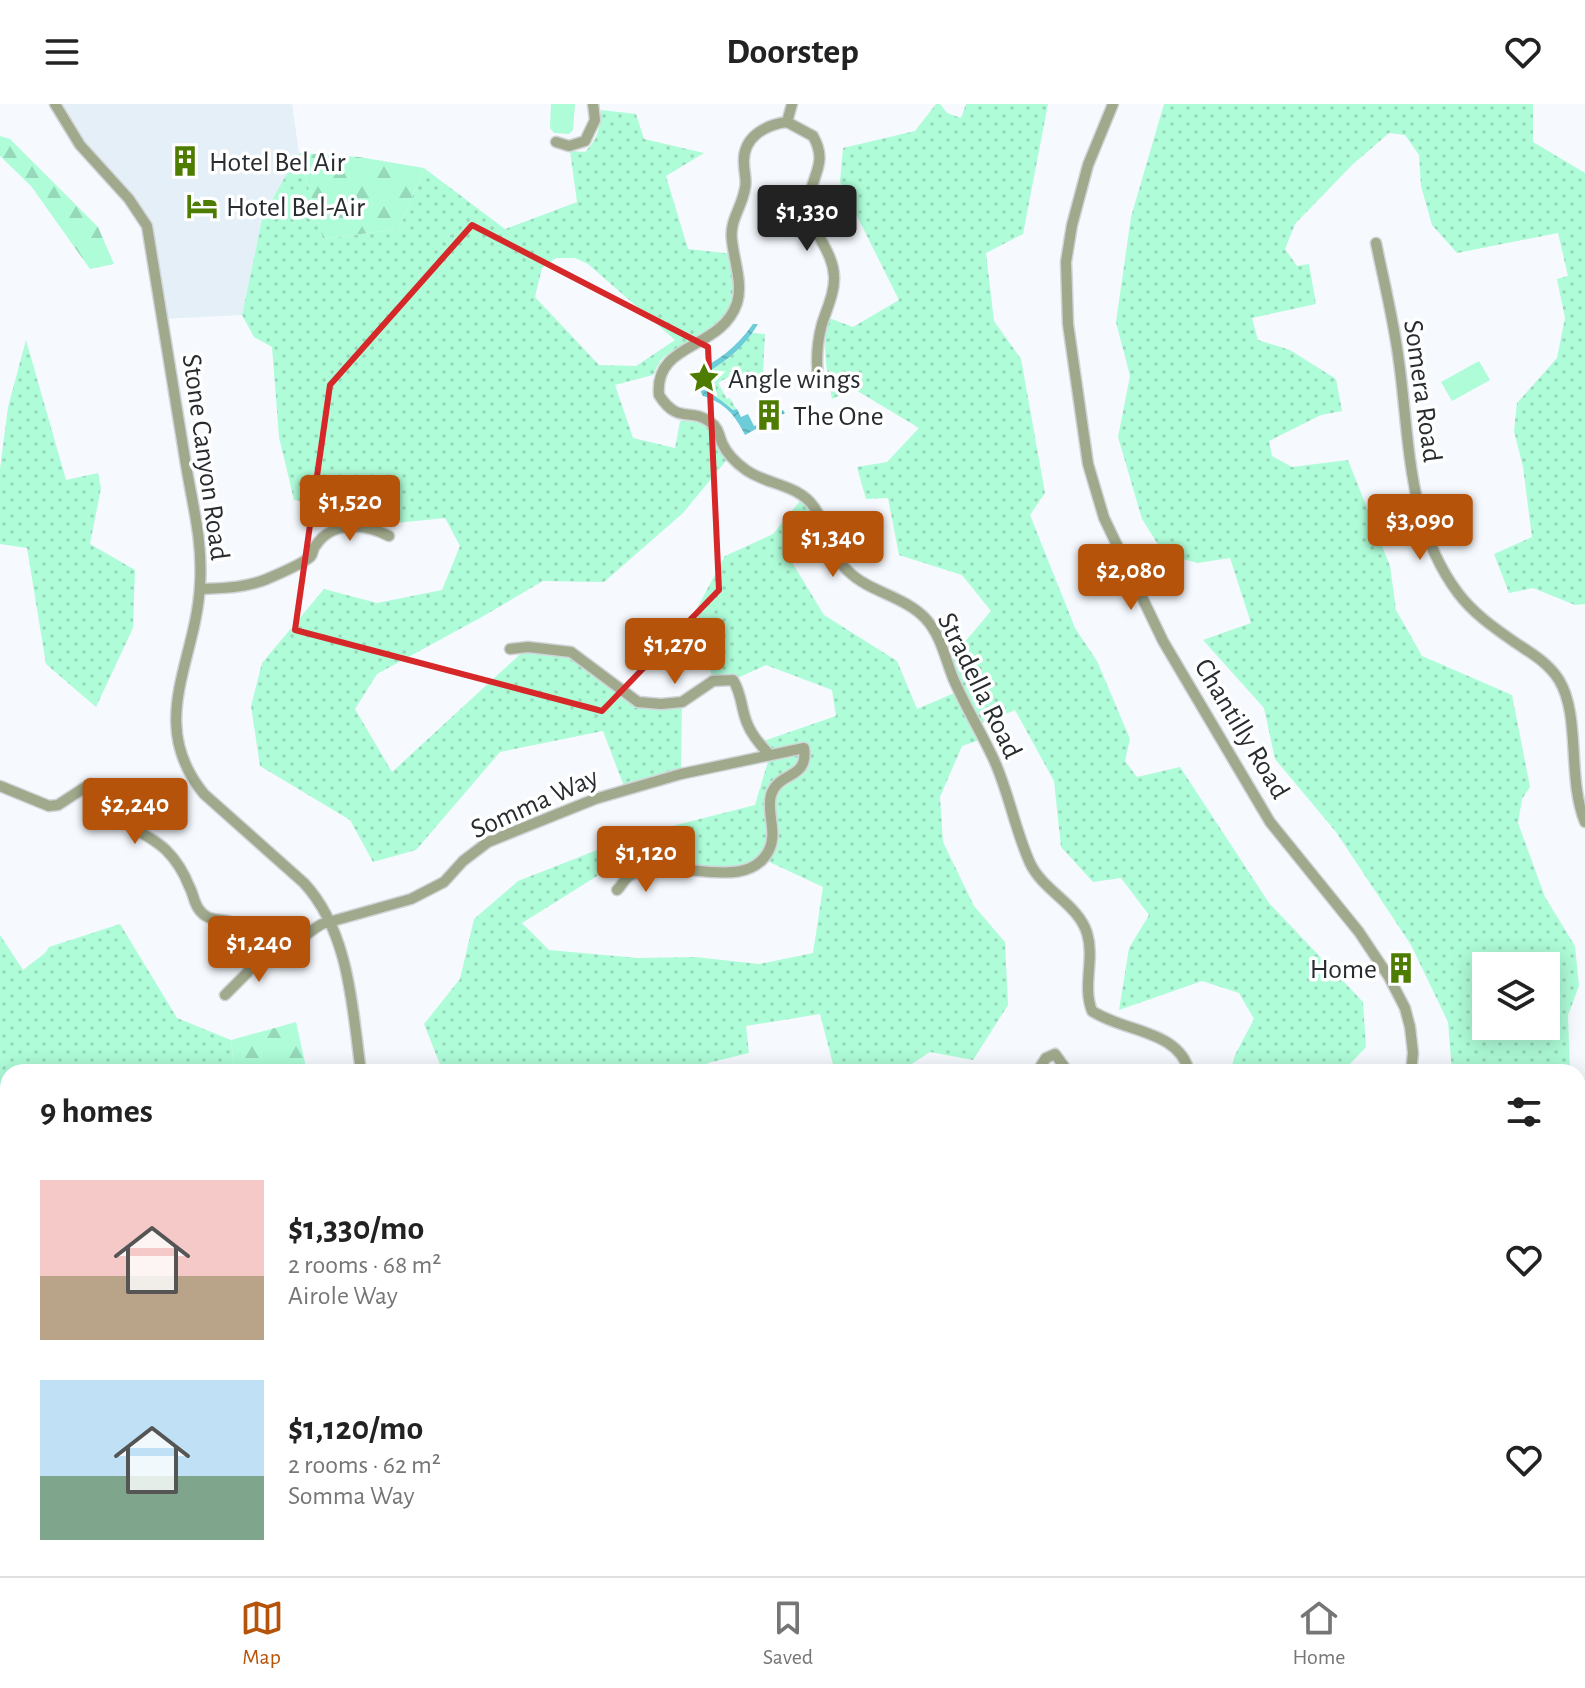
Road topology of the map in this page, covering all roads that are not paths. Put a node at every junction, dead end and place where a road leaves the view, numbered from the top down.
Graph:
1 (55, 104) edge
2 (593, 104) edge
3 (792, 104) edge
4 (1113, 104) edge
5 (787, 122) junction
6 (556, 142) dead end
7 (1376, 243) dead end
8 (818, 379) dead end
9 (389, 536) dead end
10 (200, 589) junction
11 (510, 649) dead end
12 (770, 755) junction
13 (0, 786) edge
14 (1585, 822) edge
15 (619, 888) dead end
16 (331, 921) junction
17 (264, 949) junction
18 (225, 995) dead end
19 (360, 1064) edge
20 (1042, 1064) edge
21 (1062, 1064) edge
22 (1187, 1064) edge
23 (1412, 1064) edge

1 - 10 street, Stone Canyon Road
2 - 6 street
3 - 5 street
4 - 23 street, Chantilly Road
5 - 8 street
5 - 22 street, Stradella Road
7 - 14 street, Somera Road
9 - 10 street
10 - 16 street, Stone Canyon Road
11 - 12 street
12 - 15 street, Somma Way
12 - 16 street, Somma Way
13 - 17 street
16 - 17 street, Somma Way
16 - 19 street, Stone Canyon Road
17 - 18 street
20 - 21 street

